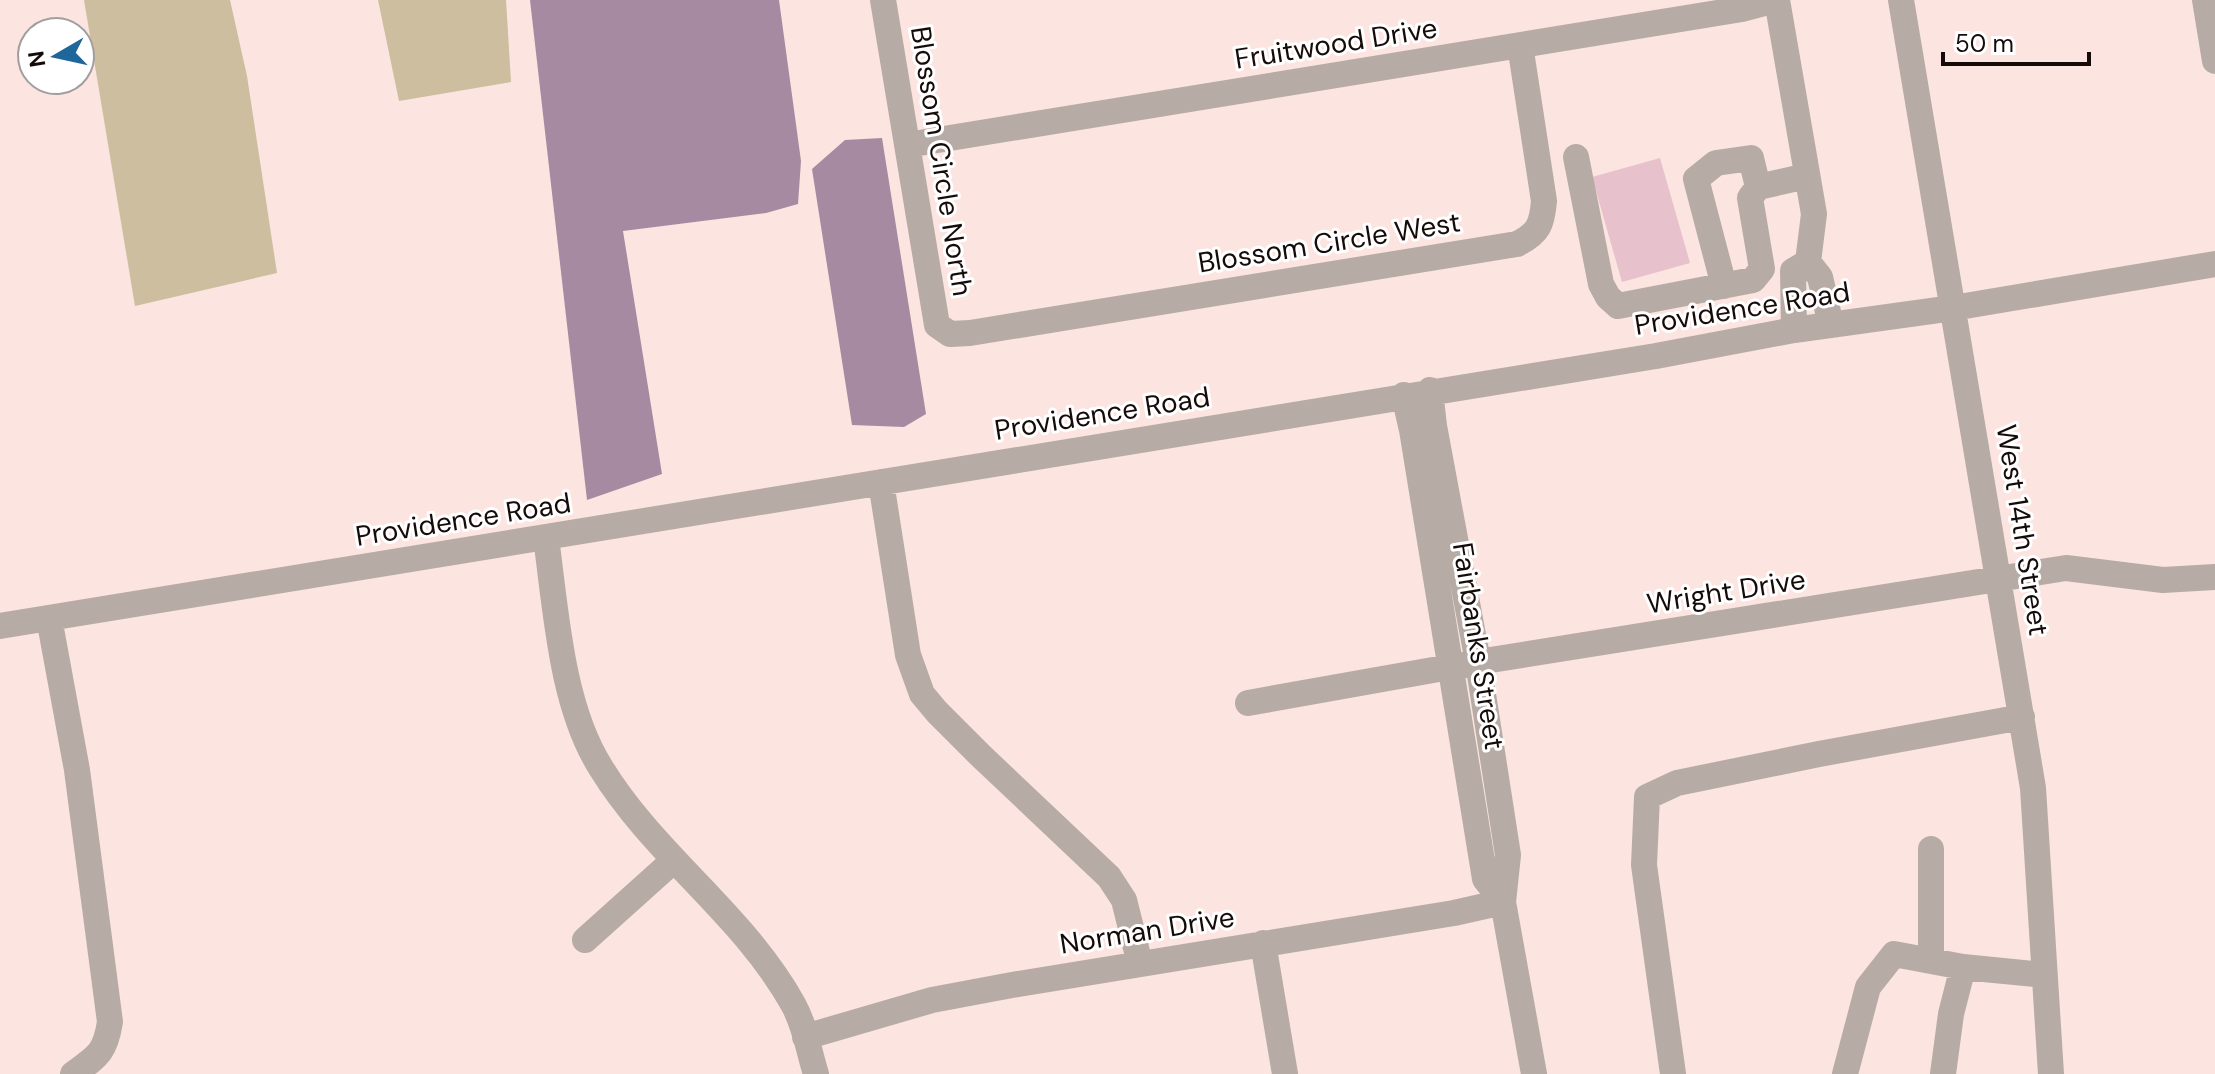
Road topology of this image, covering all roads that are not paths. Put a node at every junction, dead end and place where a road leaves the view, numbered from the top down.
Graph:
1 (883, 0) edge
2 (1776, 0) edge
3 (1901, 0) edge
4 (2205, 0) edge
5 (1520, 45) junction
6 (2215, 61) edge
7 (907, 145) junction
8 (1576, 157) dead end
9 (1807, 176) junction
10 (1758, 187) junction
11 (1808, 262) junction
12 (2215, 264) edge
13 (1724, 286) junction
14 (1953, 308) junction
15 (1831, 325) junction
16 (942, 330) joint
17 (1794, 330) junction
18 (1430, 390) junction
19 (1404, 395) junction
20 (881, 482) junction
21 (546, 538) junction
22 (2215, 577) edge
23 (1999, 579) junction
24 (49, 618) junction
25 (0, 626) edge
26 (1478, 662) junction
27 (1450, 667) junction
28 (1248, 703) dead end
29 (2022, 717) junction
30 (1931, 849) dead end
31 (673, 861) junction
32 (1503, 902) junction
33 (585, 940) dead end
34 (1263, 943) junction
35 (1931, 961) junction
36 (1140, 964) junction
37 (1963, 967) junction
38 (2044, 975) junction
39 (805, 1037) junction
40 (73, 1074) edge
41 (816, 1074) edge
42 (1285, 1074) edge
43 (1534, 1074) edge
44 (1673, 1074) edge
45 (1845, 1074) edge
46 (1943, 1074) edge
47 (2051, 1074) edge

1 - 7 street, Blossom Circle North
2 - 5 street, Fruitwood Drive
2 - 9 street
3 - 14 street, West 14th Street
4 - 6 street
5 - 7 street, Fruitwood Drive
5 - 16 street, Blossom Circle West
7 - 16 street, Blossom Circle North
8 - 13 street
9 - 10 street
9 - 11 street
10 - 13 street
10 - 13 street
11 - 15 street
11 - 17 street
12 - 14 street, Providence Road
14 - 15 street, Providence Road
14 - 23 street, West 14th Street
15 - 17 street, Providence Road
17 - 18 street, Providence Road
18 - 19 street, Providence Road
18 - 26 street, Fairbanks Street
19 - 20 street, Providence Road
19 - 27 street, Fairbanks Street
20 - 21 street, Providence Road
20 - 36 street
21 - 24 street, Providence Road
21 - 31 street
22 - 23 street, Wright Drive
23 - 26 street, Wright Drive
23 - 29 street, West 14th Street
24 - 25 street, Providence Road
24 - 40 street
26 - 27 street, Wright Drive
26 - 32 street, Fairbanks Street
27 - 28 street, Wright Drive
27 - 32 street, Fairbanks Street
29 - 38 street, West 14th Street
29 - 44 street
30 - 35 street
31 - 33 street
31 - 39 street
32 - 34 street, Norman Drive
32 - 43 street, Fairbanks Street
34 - 36 street, Norman Drive
34 - 42 street
35 - 37 street
35 - 45 street
36 - 39 street, Norman Drive
37 - 38 street
37 - 46 street
38 - 47 street, West 14th Street
39 - 41 street

